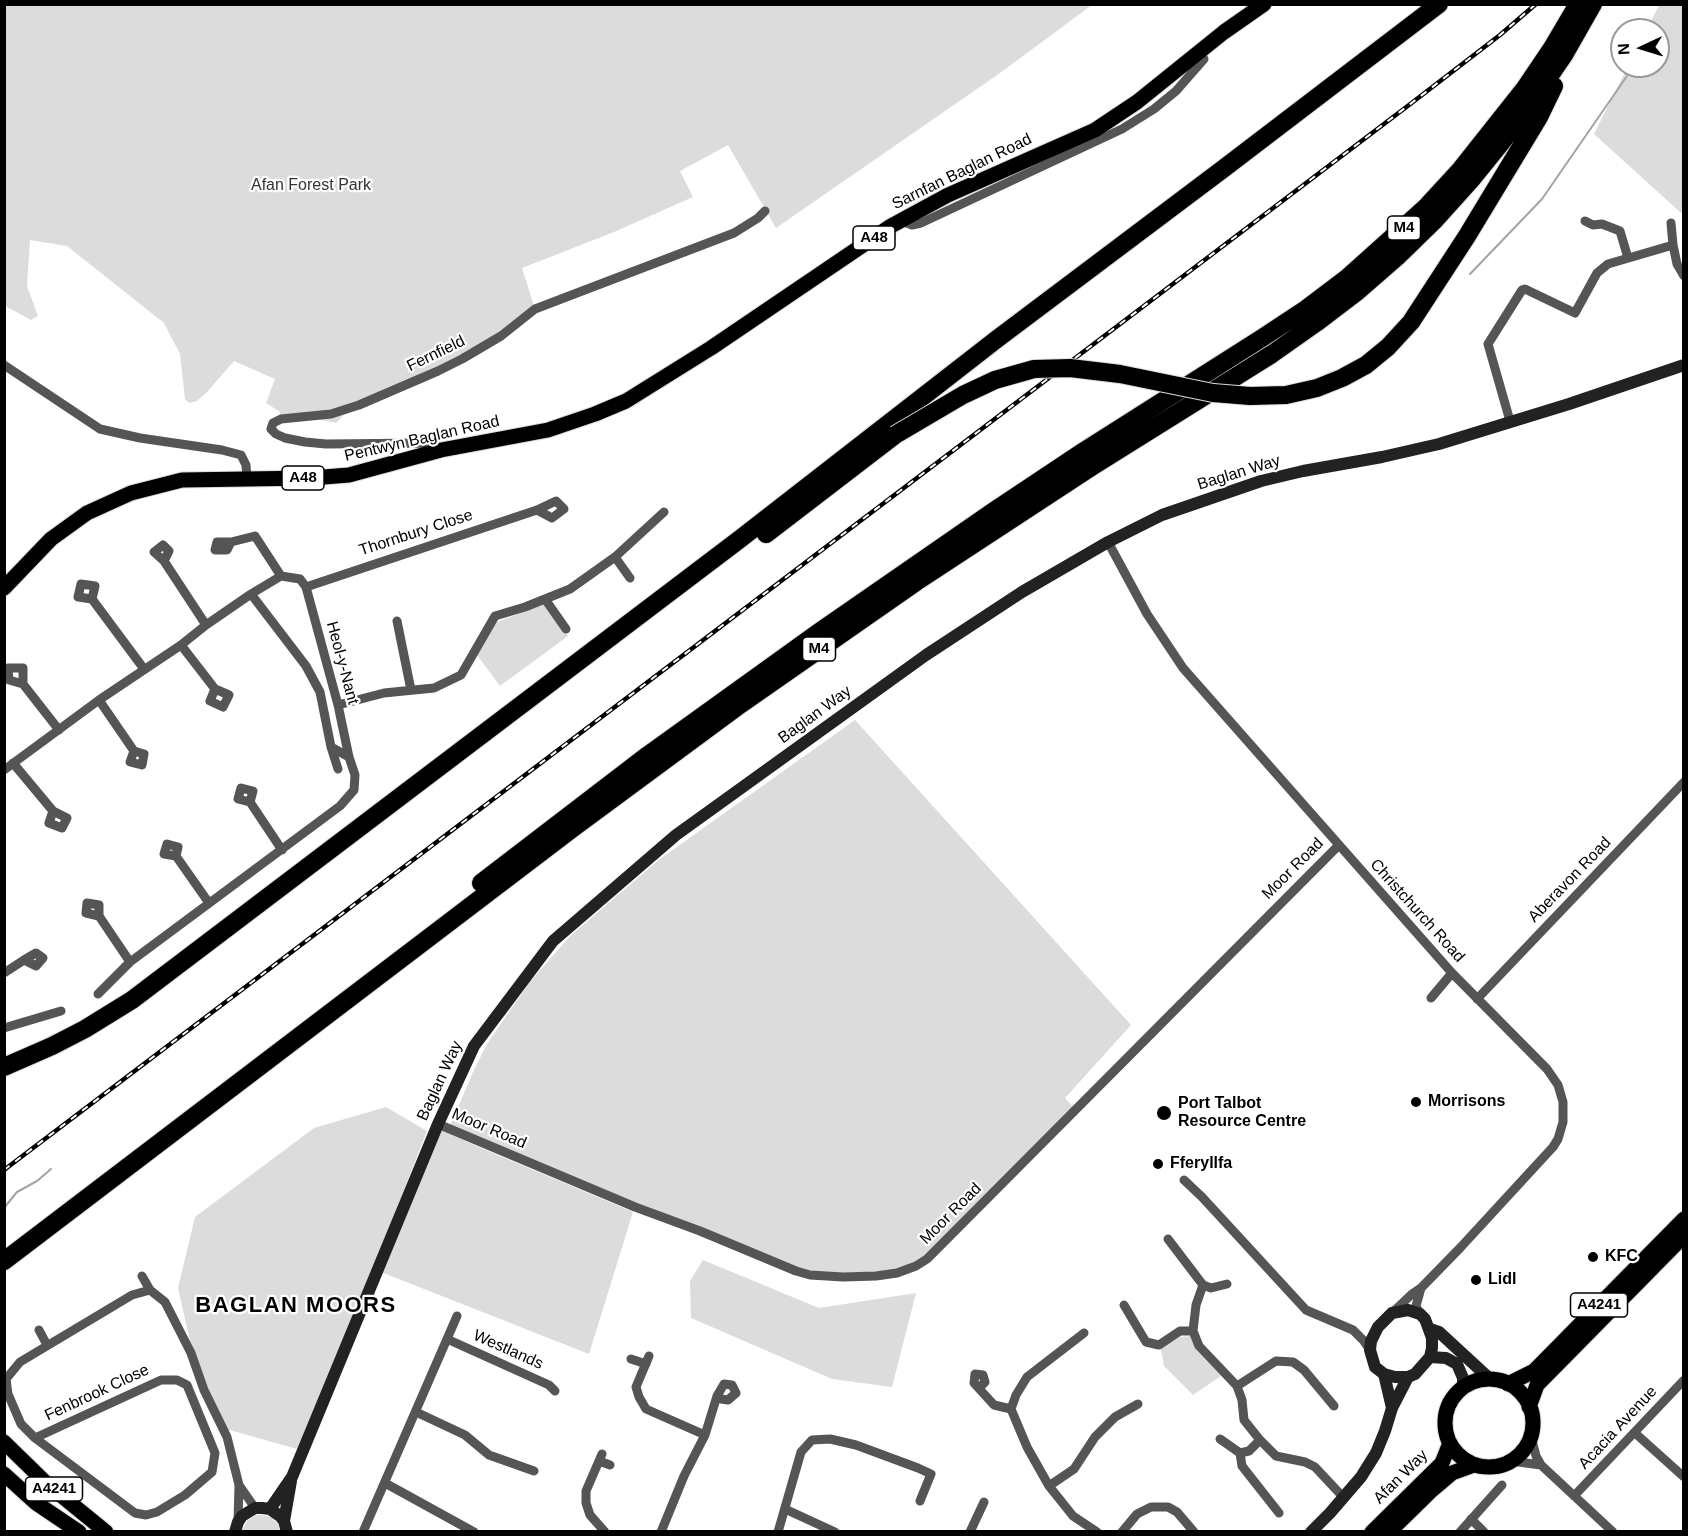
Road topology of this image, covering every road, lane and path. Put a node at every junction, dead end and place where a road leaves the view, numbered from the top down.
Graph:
1 (1264, 4) edge
2 (1439, 4) edge
3 (1586, 8) edge
4 (1204, 59) dead end
5 (765, 211) dead end
6 (904, 219) junction
7 (1585, 221) dead end
8 (1671, 223) dead end
9 (1673, 245) junction
10 (1628, 258) junction
11 (1683, 276) edge
12 (4, 365) edge
13 (1683, 365) edge
14 (626, 401) joint
15 (1510, 421) junction
16 (441, 450) junction
17 (247, 478) junction
18 (537, 510) dead end
19 (664, 512) dead end
20 (1108, 542) junction
21 (231, 543) dead end
22 (615, 557) junction
23 (164, 561) dead end
24 (281, 576) junction
25 (630, 578) dead end
26 (303, 583) junction
27 (4, 588) edge
28 (250, 594) junction
29 (92, 599) dead end
30 (545, 599) junction
31 (397, 621) dead end
32 (206, 625) junction
33 (566, 629) dead end
34 (412, 634) dead end
35 (401, 637) junction
36 (181, 645) junction
37 (144, 669) junction
38 (23, 684) dead end
39 (215, 689) dead end
40 (411, 690) junction
41 (99, 700) junction
42 (338, 705) junction
43 (59, 730) junction
44 (331, 747) junction
45 (134, 751) dead end
46 (349, 757) junction
47 (13, 763) junction
48 (338, 769) dead end
49 (4, 770) edge
50 (1683, 782) edge
51 (250, 802) dead end
52 (52, 811) dead end
53 (1339, 845) junction
54 (282, 850) junction
55 (176, 856) dead end
56 (209, 903) junction
57 (99, 916) dead end
58 (24, 960) dead end
59 (130, 962) junction
60 (4, 973) edge
61 (1452, 973) junction
62 (98, 994) dead end
63 (1431, 999) dead end
64 (1477, 999) junction
65 (62, 1011) dead end
66 (4, 1028) edge
67 (4, 1067) edge
68 (4, 1079) edge
69 (438, 1124) junction
70 (1184, 1180) dead end
71 (1683, 1219) edge
72 (1683, 1236) edge
73 (1168, 1239) dead end
74 (4, 1248) edge
75 (4, 1261) edge
76 (142, 1276) dead end
77 (1227, 1284) dead end
78 (1203, 1285) junction
79 (1421, 1288) junction
80 (150, 1290) junction
81 (1124, 1305) dead end
82 (1392, 1313) junction
83 (1420, 1314) junction
84 (457, 1316) dead end
85 (1378, 1327) junction
86 (1430, 1329) junction
87 (39, 1330) dead end
88 (1353, 1330) junction
89 (1193, 1331) junction
90 (1084, 1333) dead end
91 (447, 1339) junction
92 (47, 1345) junction
93 (1370, 1350) junction
94 (1430, 1357) junction
95 (631, 1359) dead end
96 (1384, 1374) junction
97 (1408, 1377) junction
98 (1490, 1379) junction
99 (1683, 1380) edge
100 (1508, 1384) junction
101 (1237, 1386) junction
102 (980, 1388) dead end
103 (1463, 1388) junction
104 (555, 1391) dead end
105 (717, 1396) dead end
106 (1138, 1404) dead end
107 (1334, 1406) dead end
108 (1529, 1407) junction
109 (1392, 1408) junction
110 (1011, 1409) junction
111 (416, 1412) junction
112 (1635, 1433) junction
113 (705, 1435) junction
114 (1531, 1436) junction
115 (35, 1438) junction
116 (1220, 1439) dead end
117 (1260, 1440) junction
118 (4, 1442) edge
119 (1450, 1443) junction
120 (1240, 1453) junction
121 (913, 1454) dead end
122 (1511, 1461) junction
123 (908, 1464) junction
124 (610, 1465) dead end
125 (1474, 1465) junction
126 (1540, 1465) junction
127 (534, 1471) dead end
128 (4, 1474) edge
129 (292, 1476) junction
130 (1683, 1477) edge
131 (385, 1483) junction
132 (239, 1485) junction
133 (1502, 1485) dead end
134 (1049, 1486) junction
135 (1574, 1496) junction
136 (1344, 1498) junction
137 (920, 1501) dead end
138 (984, 1502) dead end
139 (255, 1508) junction
140 (270, 1509) junction
141 (785, 1509) junction
142 (1279, 1513) dead end
143 (1471, 1519) junction
144 (286, 1526) edge
145 (236, 1527) edge
146 (79, 1532) edge
147 (106, 1532) edge
148 (363, 1532) edge
149 (474, 1532) edge
150 (605, 1532) edge
151 (662, 1532) edge
152 (778, 1532) edge
153 (835, 1532) edge
154 (970, 1532) edge
155 (1097, 1532) edge
156 (1122, 1532) edge
157 (1194, 1532) edge
158 (1311, 1532) edge
159 (1372, 1532) edge
160 (1389, 1532) edge
161 (1460, 1532) edge
162 (1484, 1532) edge
163 (1613, 1532) edge

1 - 6 main road, Sarnfan Baglan Road / A48
2 - 67 highway
3 - 68 highway, bridge
3 - 74 highway, M4
3 - 75 highway, M4
4 - 6 street
5 - 16 street, Fernfield
6 - 14 main road, Sarnfan Baglan Road / A48
7 - 10 street
8 - 9 street
9 - 10 street
9 - 11 street
10 - 15 street
12 - 17 street
13 - 15 street, Baglan Way
14 - 16 main road, Pentwyn Baglan Road / A48
15 - 20 street, Baglan Way
16 - 17 main road, Pentwyn Baglan Road / A48
17 - 27 main road, Pentwyn Baglan Road / A48
18 - 26 street, Thornbury Close
19 - 22 street
20 - 53 street, Christchurch Road
20 - 69 street, Baglan Way
21 - 24 street
22 - 25 street
22 - 30 street
23 - 32 street
24 - 26 street
24 - 28 street
26 - 42 street, Heol-y-Nant
28 - 32 street
28 - 44 street, Heol-y-Nant
29 - 37 street
30 - 33 street
30 - 40 street
31 - 35 street
32 - 36 street
34 - 35 street
35 - 40 street
36 - 37 street
36 - 39 street
37 - 41 street
38 - 43 street
40 - 42 street
41 - 43 street
41 - 45 street
42 - 46 street, Heol-y-Nant
43 - 47 street
44 - 46 street
44 - 48 street, Heol-y-Nant
46 - 54 street, Heol-y-Nant
47 - 49 street
47 - 52 street
50 - 64 street, Aberavon Road
51 - 54 street
53 - 61 street, Christchurch Road
53 - 69 street, Moor Road
54 - 56 street, Heol-y-Nant
55 - 56 street
56 - 59 street, Heol-y-Nant
57 - 59 street
58 - 60 street
59 - 62 street, Heol-y-Nant
61 - 63 street
61 - 64 street, Christchurch Road
64 - 79 street, Christchurch Road
65 - 66 street
69 - 129 street, Baglan Way
70 - 88 street
71 - 100 main road, A4241
72 - 108 main road, A4241
73 - 78 street
76 - 80 street
77 - 78 street
78 - 89 street
79 - 82 street, Christchurch Road
79 - 83 street
80 - 92 street, Fenbrook Close
80 - 132 street
81 - 89 street
82 - 83 street
82 - 85 street
83 - 86 street
84 - 91 street, Westlands
85 - 88 street
85 - 93 street
86 - 94 street
86 - 98 street
87 - 92 street
88 - 93 street
89 - 101 street
90 - 110 street
91 - 104 street, Westlands
91 - 111 street, Westlands
92 - 115 street, Fenbrook Close
93 - 96 street
94 - 97 street
94 - 103 street
95 - 113 street
96 - 97 street
96 - 109 street
97 - 109 street
98 - 100 main road
98 - 103 main road
99 - 112 street, Acacia Avenue
100 - 108 main road
101 - 107 street
101 - 117 street
102 - 110 street
103 - 119 main road
105 - 113 street
106 - 134 street
108 - 114 main road, A4241
109 - 136 street
110 - 134 street
111 - 127 street
111 - 131 street, Westlands
112 - 130 street
112 - 135 street, Acacia Avenue
113 - 151 street
114 - 122 main road
114 - 126 street
115 - 115 street, Fenbrook Close
116 - 120 street
117 - 120 street
117 - 136 street
118 - 147 main road, A4241
119 - 125 main road
119 - 159 main road, Afan Way
120 - 142 street
121 - 123 street
122 - 125 main road
122 - 126 street
123 - 137 street
123 - 141 street
124 - 150 street
125 - 160 main road, Afan Way
126 - 135 street
128 - 146 main road, A4241
129 - 140 street, Baglan Way
129 - 144 street, Baglan Way
131 - 148 street, Westlands
131 - 149 street
132 - 139 street
132 - 145 street
133 - 143 street
134 - 155 street
135 - 163 street
136 - 158 street
138 - 154 street
139 - 140 street
139 - 145 street
140 - 144 street
141 - 152 street
141 - 153 street
143 - 161 street
143 - 162 street
156 - 157 street

